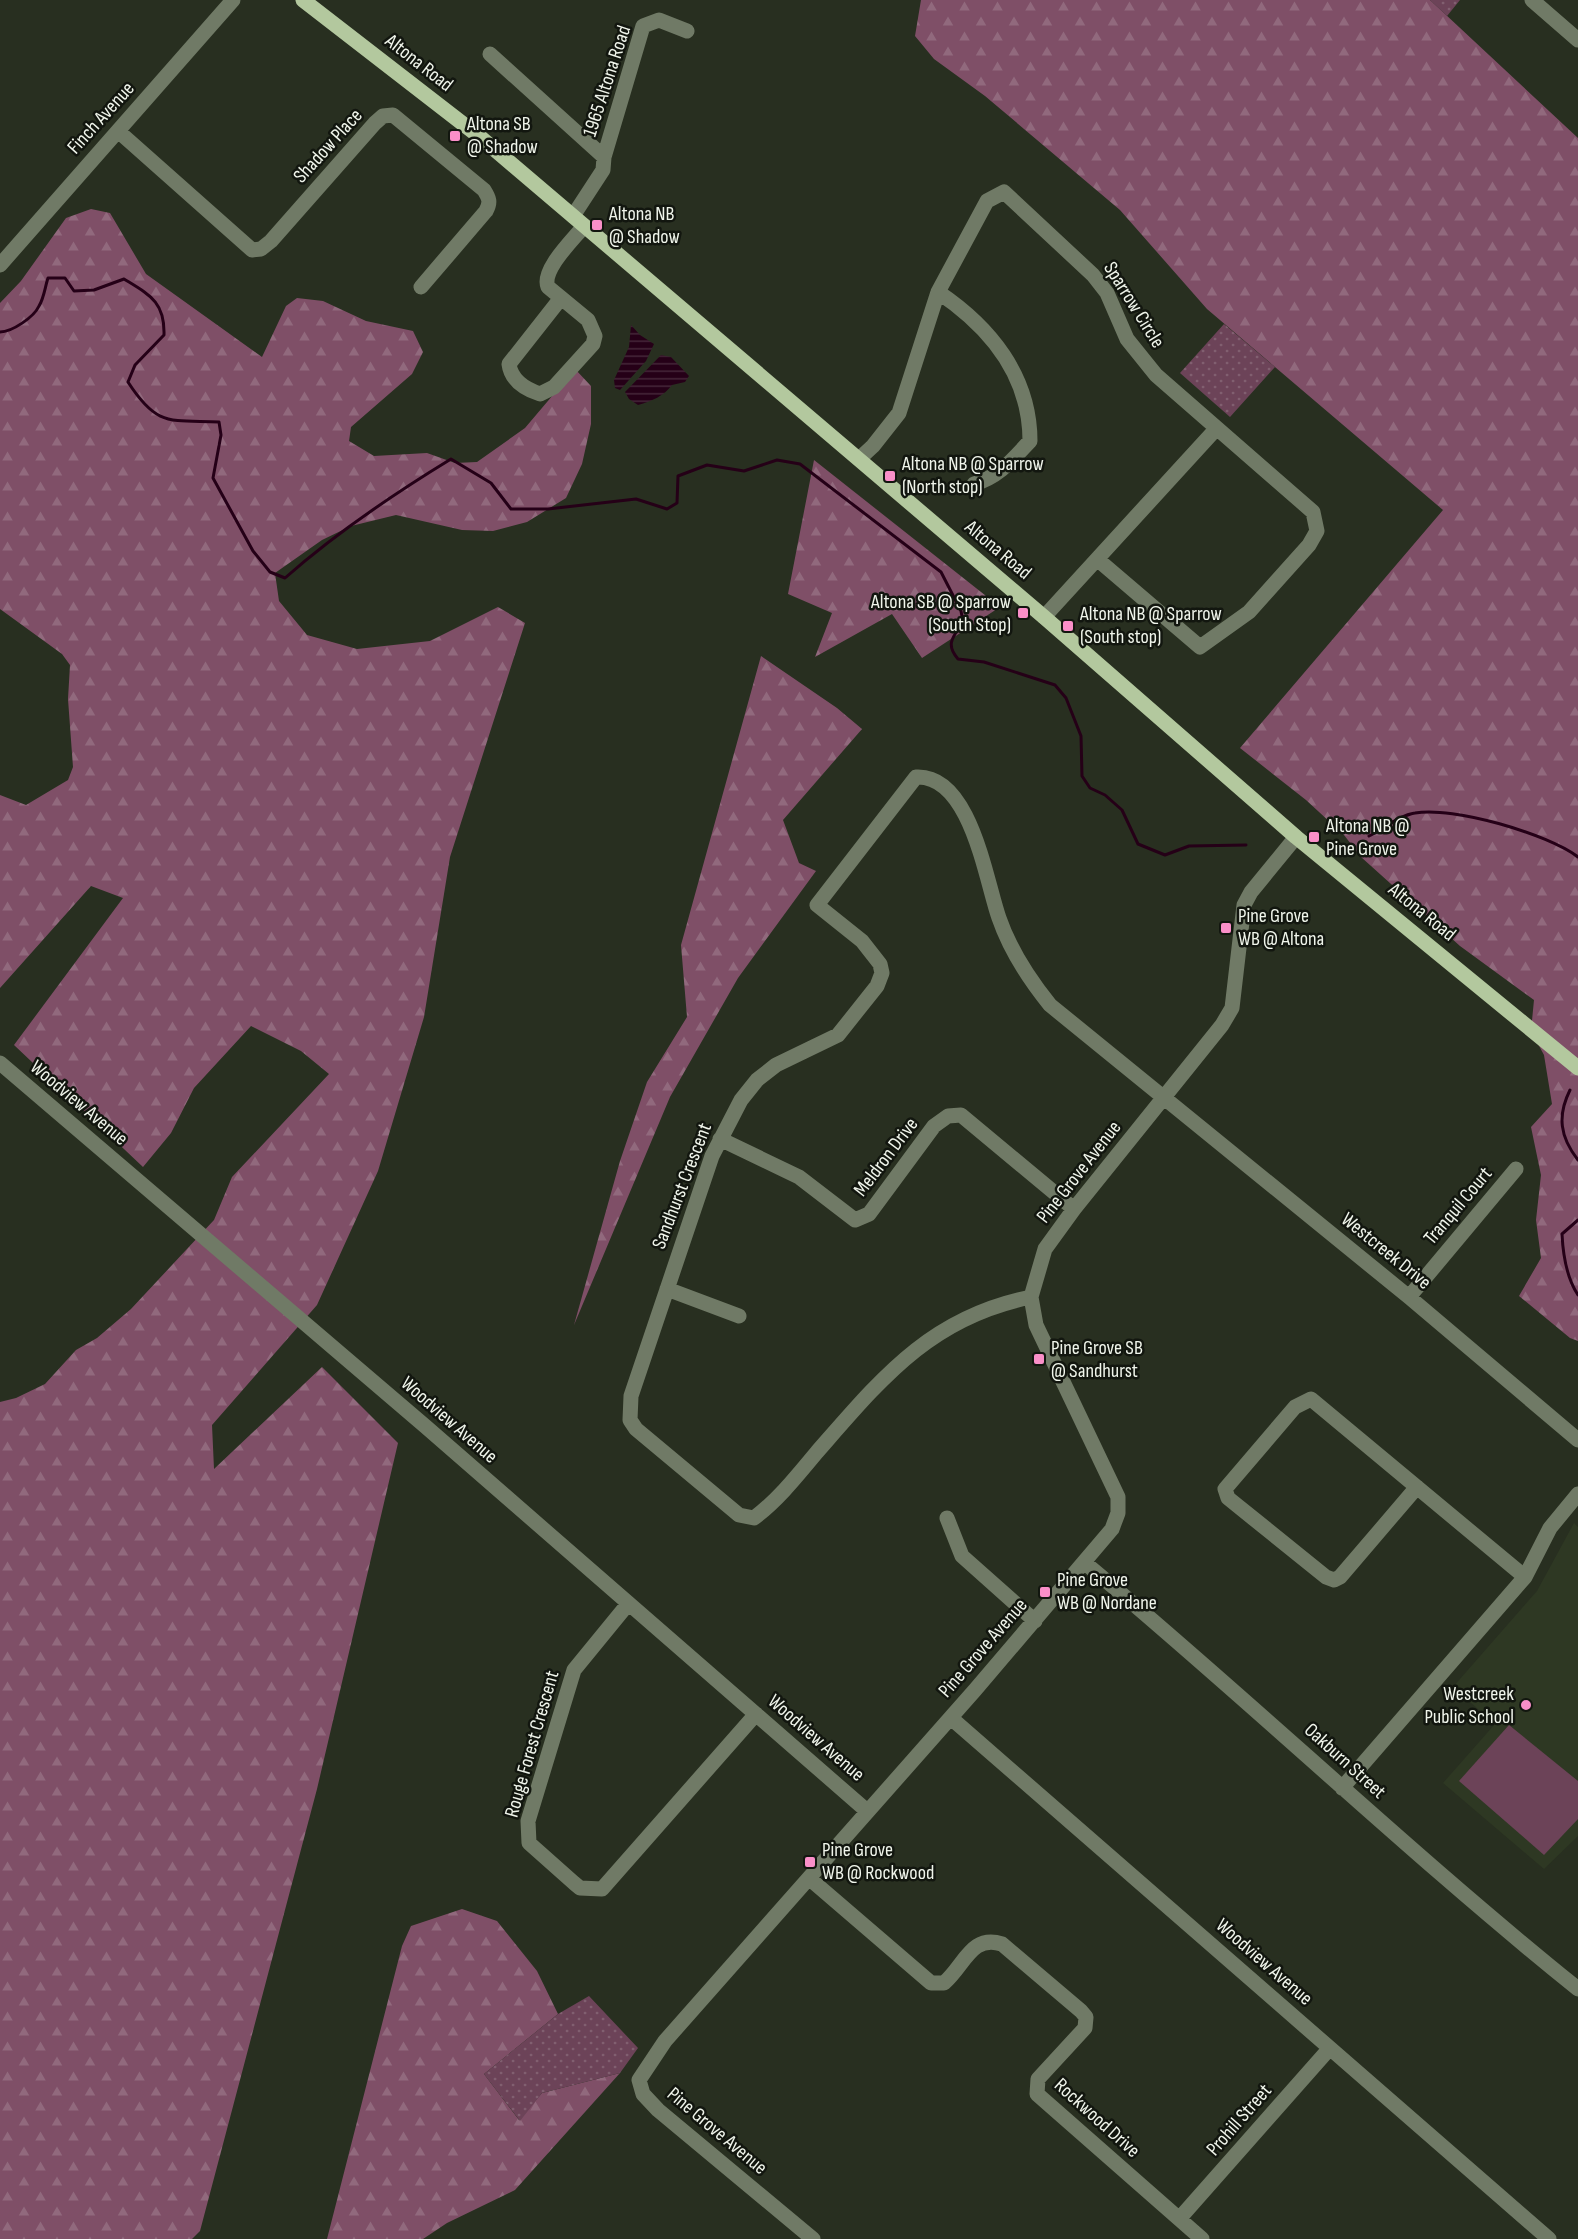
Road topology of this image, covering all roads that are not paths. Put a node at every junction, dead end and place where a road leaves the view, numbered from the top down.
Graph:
1 (233, 0) edge
2 (303, 0) edge
3 (1532, 0) edge
4 (687, 31) dead end
5 (1578, 40) edge
6 (490, 54) dead end
7 (118, 131) junction
8 (604, 157) junction
9 (579, 221) junction
10 (0, 265) edge
11 (421, 287) dead end
12 (938, 292) junction
13 (561, 298) junction
14 (1216, 429) junction
15 (859, 459) junction
16 (974, 484) dead end
17 (1097, 559) junction
18 (1044, 617) junction
19 (1296, 837) junction
20 (1578, 1068) edge
21 (2, 1069) edge
22 (1165, 1098) junction
23 (720, 1139) junction
24 (1516, 1169) dead end
25 (1074, 1209) junction
26 (668, 1289) junction
27 (1031, 1297) junction
28 (1409, 1297) junction
29 (739, 1316) dead end
30 (1578, 1440) edge
31 (1417, 1487) junction
32 (1578, 1494) edge
33 (947, 1518) dead end
34 (1085, 1563) junction
35 (1525, 1577) junction
36 (628, 1604) junction
37 (1035, 1621) junction
38 (756, 1714) junction
39 (951, 1718) junction
40 (1342, 1788) junction
41 (867, 1811) junction
42 (810, 1879) junction
43 (1578, 1989) edge
44 (1330, 2048) junction
45 (1179, 2219) junction
46 (813, 2239) edge
47 (1202, 2239) edge
48 (1549, 2239) edge

1 - 7 street, Finch Avenue
2 - 9 main road, Altona Road
3 - 5 street
4 - 8 street, 1965 Altona Road
6 - 8 street, 1965 Altona Road
7 - 10 street, Finch Avenue
7 - 11 street, Shadow Place
8 - 9 street, 1965 Altona Road
9 - 13 street, 1965 Altona Road
9 - 15 main road, Altona Road
12 - 14 street, Sparrow Circle
12 - 15 street, Sparrow Circle
12 - 16 street
13 - 13 street
14 - 17 street
14 - 17 street
15 - 18 main road, Altona Road
17 - 18 street
18 - 19 main road, Altona Road
19 - 20 main road, Altona Road
19 - 22 street, Pine Grove Avenue
21 - 36 street, Woodview Avenue
22 - 23 street, Sandhurst Crescent
22 - 25 street, Pine Grove Avenue
22 - 28 street, Westcreek Drive
23 - 25 street, Meldron Drive
23 - 26 street, Sandhurst Crescent
24 - 28 street, Tranquil Court
25 - 27 street, Pine Grove Avenue
26 - 27 street, Sandhurst Crescent
26 - 29 street
27 - 34 street, Pine Grove Avenue
28 - 30 street, Westcreek Drive
31 - 31 street
31 - 35 street
32 - 35 street
33 - 37 street
34 - 37 street, Pine Grove Avenue
34 - 40 street, Oakburn Street
35 - 40 street
36 - 38 street, Woodview Avenue
36 - 38 street, Rouge Forest Crescent
37 - 39 street, Pine Grove Avenue
38 - 41 street, Woodview Avenue
39 - 41 street, Pine Grove Avenue
39 - 44 street, Woodview Avenue
40 - 43 street, Oakburn Street
41 - 42 street, Pine Grove Avenue
42 - 45 street, Rockwood Drive
42 - 46 street, Pine Grove Avenue
44 - 45 street, Prohill Street
44 - 48 street, Woodview Avenue
45 - 47 street, Rockwood Drive

